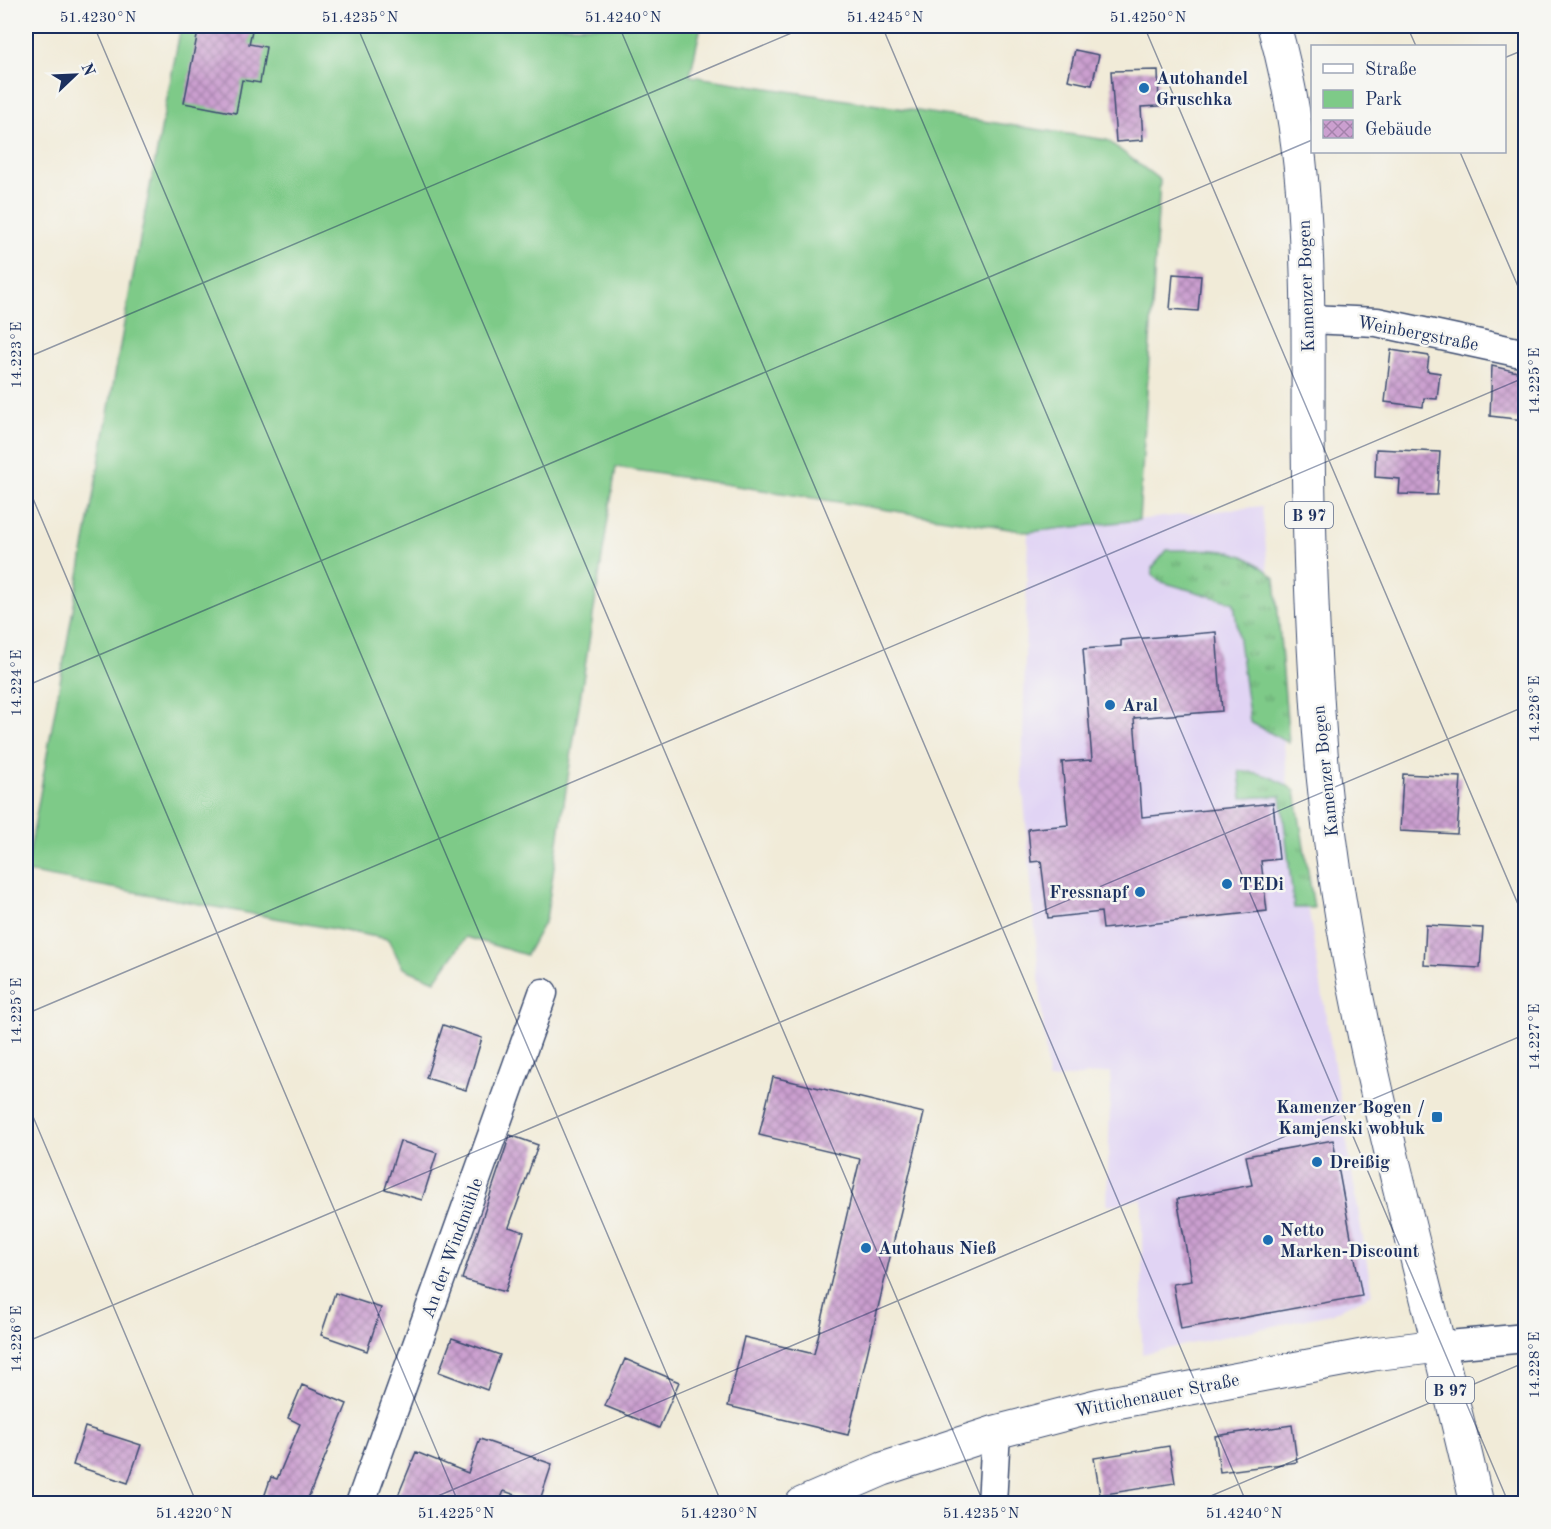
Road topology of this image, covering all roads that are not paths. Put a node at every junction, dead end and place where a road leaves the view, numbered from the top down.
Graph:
1 (1274, 26) edge
2 (1309, 319) junction
3 (1526, 354) edge
4 (543, 993) dead end
5 (1526, 1338) edge
6 (1438, 1346) junction
7 (996, 1432) junction
8 (360, 1503) edge
9 (802, 1503) edge
10 (992, 1503) edge
11 (1477, 1503) edge

1 - 2 main road, Kamenzer Bogen / B 97
2 - 3 street, Weinbergstraße
2 - 6 main road, Kamenzer Bogen / B 97
4 - 8 street, An der Windmühle
5 - 6 street, Wittichenauer Straße
6 - 7 main road, Wittichenauer Straße
6 - 11 main road, Kamenzer Bogen / B 97
7 - 9 main road, Wittichenauer Straße
7 - 10 street

